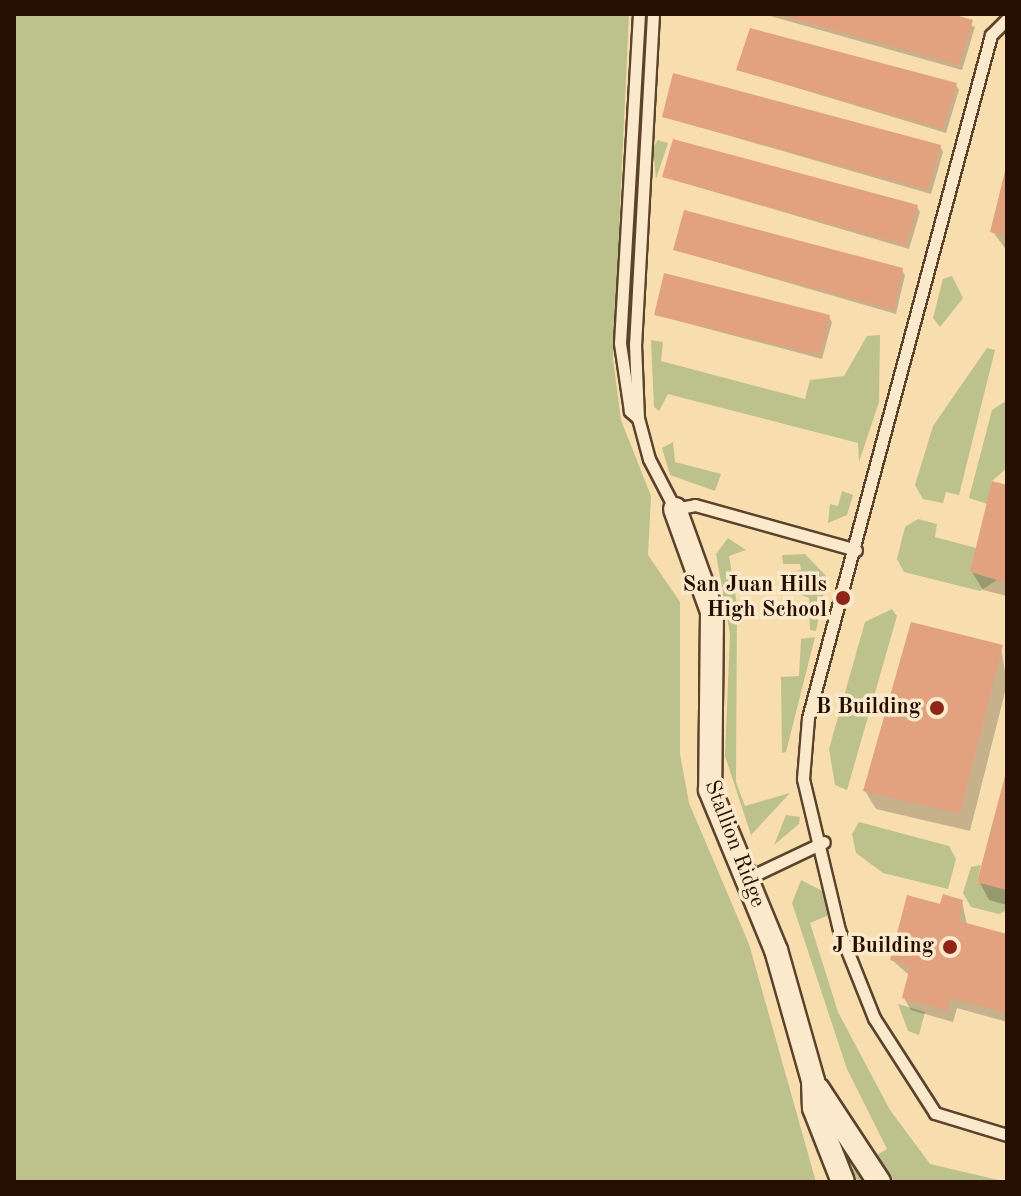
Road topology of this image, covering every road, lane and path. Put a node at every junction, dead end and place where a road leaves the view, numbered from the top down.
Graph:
1 (639, 14) edge
2 (653, 14) edge
3 (1007, 19) edge
4 (638, 418) junction
5 (675, 509) junction
6 (856, 550) junction
7 (824, 842) junction
8 (746, 879) junction
9 (813, 1081) junction
10 (1007, 1135) edge
11 (843, 1182) edge
12 (879, 1182) edge

1 - 4 lane
2 - 4 lane
3 - 6 lane
4 - 5 lane
5 - 6 lane
5 - 8 street, Stallion Ridge
6 - 7 lane
7 - 8 lane
7 - 10 lane
8 - 9 street, Stallion Ridge
9 - 11 street, Stallion Ridge
9 - 12 street, Stallion Ridge

